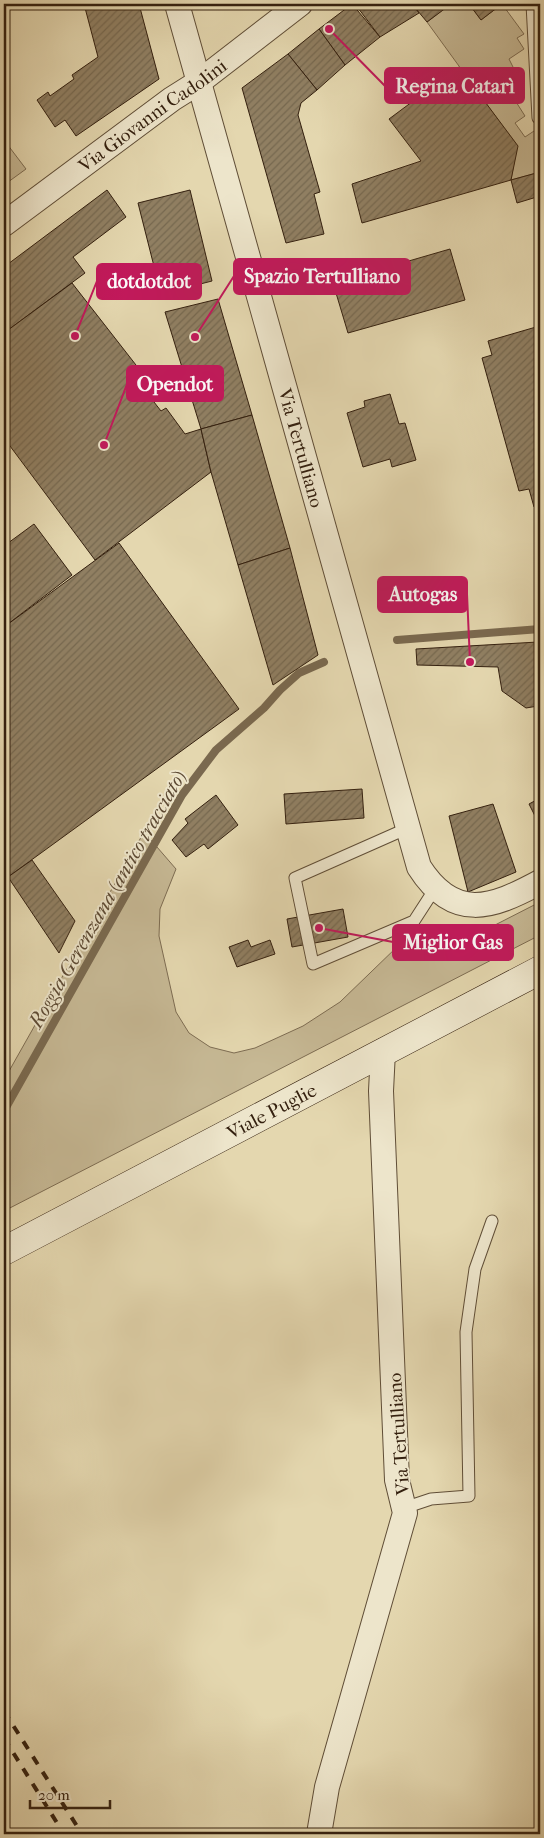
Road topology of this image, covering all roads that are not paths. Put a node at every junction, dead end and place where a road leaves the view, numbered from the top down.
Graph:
1 (177, 4) edge
2 (300, 4) edge
3 (532, 4) edge
4 (199, 82) junction
5 (540, 116) edge
6 (4, 224) edge
7 (408, 828) junction
8 (540, 882) edge
9 (436, 887) junction
10 (540, 970) edge
11 (383, 1052) junction
12 (492, 1221) dead end
13 (4, 1251) edge
14 (404, 1508) junction
15 (319, 1834) edge

1 - 4 street, Via Tertulliano
2 - 4 street, Via Giovanni Cadolini
3 - 5 lane
4 - 6 street, Via Giovanni Cadolini
4 - 7 street, Via Tertulliano
7 - 9 street, Via Tertulliano
7 - 9 lane
8 - 9 street
10 - 11 main road, Viale Puglie
11 - 13 main road, Viale Puglie
11 - 14 street, Via Tertulliano
12 - 14 lane
14 - 15 street, Via Tertulliano

